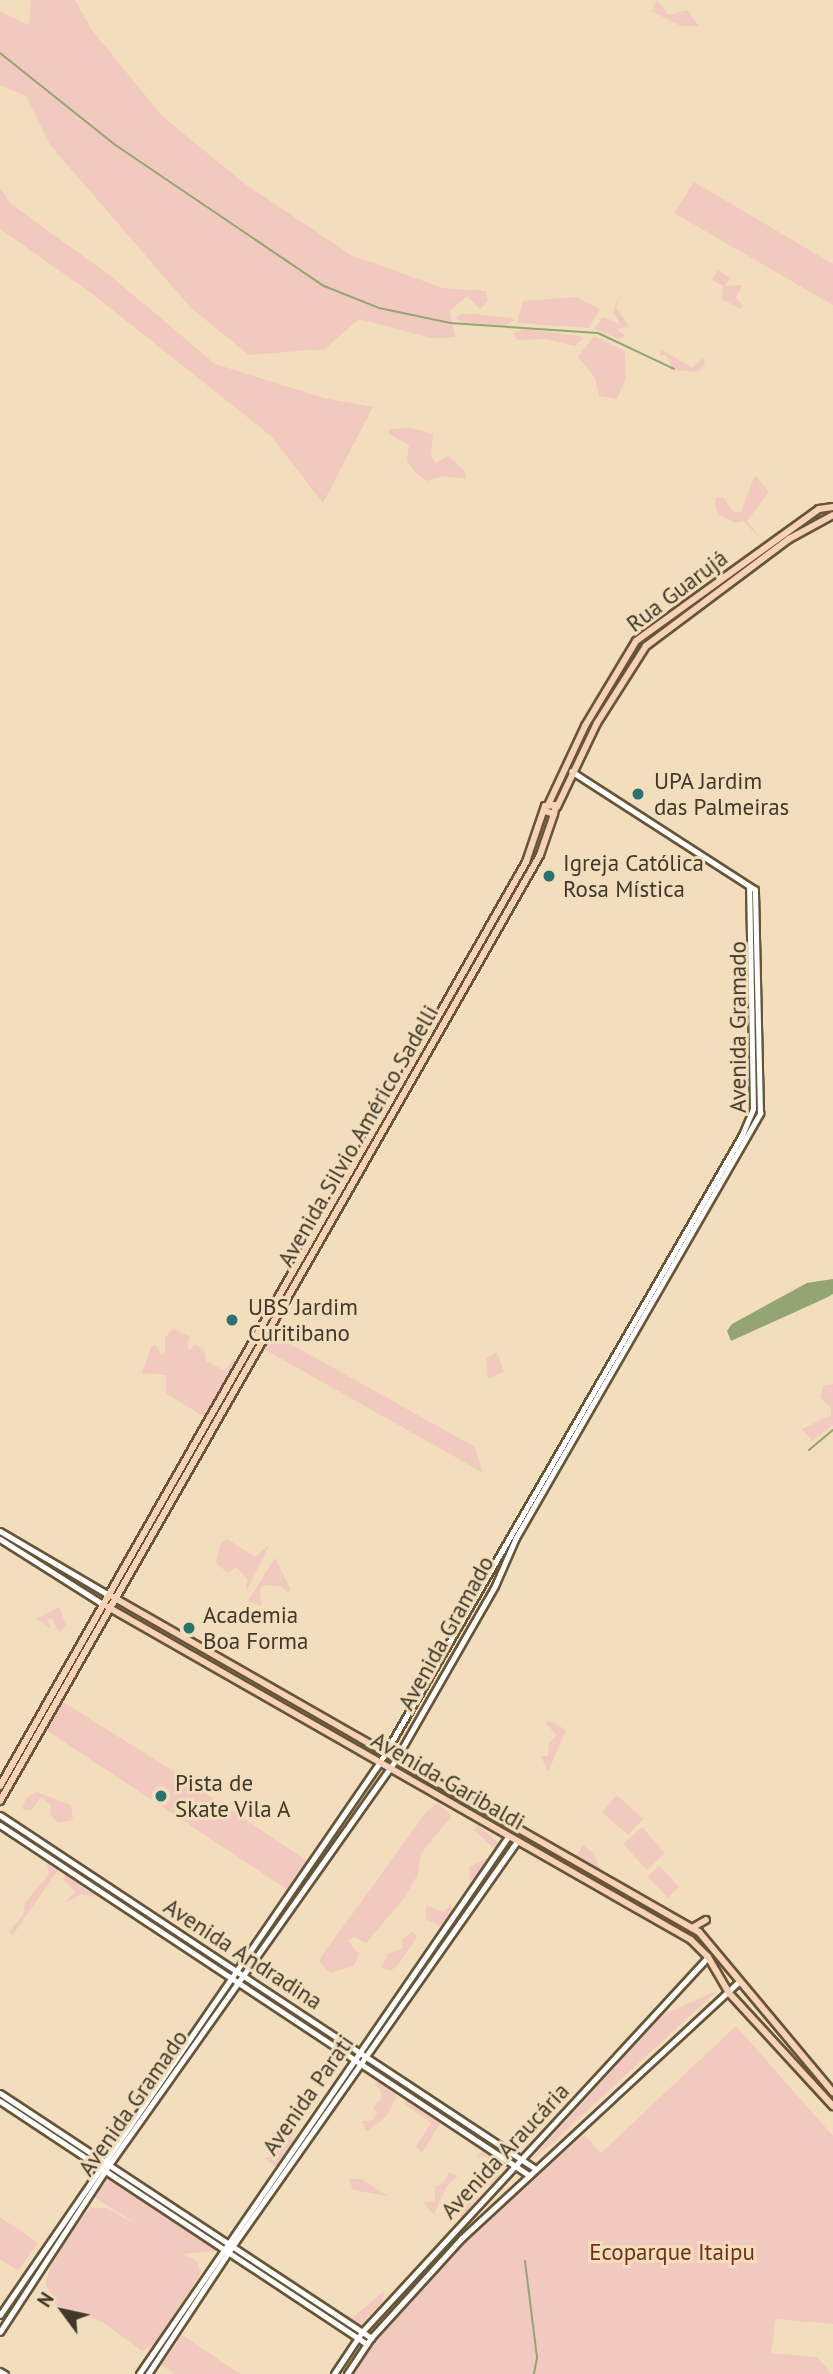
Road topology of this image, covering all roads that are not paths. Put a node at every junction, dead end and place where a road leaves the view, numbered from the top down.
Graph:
1 (833, 507) edge
2 (821, 513) junction
3 (833, 515) edge
4 (572, 772) junction
5 (549, 803) junction
6 (545, 811) junction
7 (555, 811) junction
8 (752, 888) junction
9 (280, 1300) junction
10 (0, 1531) edge
11 (10, 1537) junction
12 (0, 1539) edge
13 (7, 1544) junction
14 (20, 1544) junction
15 (17, 1550) junction
16 (112, 1597) junction
17 (107, 1606) junction
18 (462, 1625) junction
19 (470, 1629) junction
20 (429, 1680) junction
21 (438, 1684) junction
22 (385, 1753) junction
23 (396, 1759) junction
24 (380, 1762) junction
25 (390, 1769) junction
26 (0, 1786) edge
27 (0, 1801) edge
28 (0, 1815) edge
29 (0, 1825) edge
30 (508, 1837) junction
31 (517, 1842) junction
32 (706, 1920) dead end
33 (692, 1928) junction
34 (720, 1954) junction
35 (708, 1957) junction
36 (235, 1970) junction
37 (232, 1976) junction
38 (244, 1976) junction
39 (240, 1982) junction
40 (739, 1982) junction
41 (729, 1993) junction
42 (360, 2052) junction
43 (356, 2057) junction
44 (367, 2057) junction
45 (363, 2062) junction
46 (833, 2092) edge
47 (0, 2093) edge
48 (0, 2101) edge
49 (833, 2106) edge
50 (522, 2159) junction
51 (103, 2161) junction
52 (109, 2165) junction
53 (515, 2165) junction
54 (99, 2166) junction
55 (536, 2169) junction
56 (106, 2170) junction
57 (529, 2175) junction
58 (225, 2242) junction
59 (232, 2247) junction
60 (221, 2249) junction
61 (228, 2253) junction
62 (0, 2315) edge
63 (0, 2332) edge
64 (362, 2332) junction
65 (358, 2338) junction
66 (371, 2338) junction
67 (367, 2344) junction
68 (0, 2371) edge
69 (5, 2374) edge
70 (139, 2374) edge
71 (148, 2374) edge
72 (334, 2374) edge
73 (347, 2374) edge

1 - 2 main road
2 - 3 main road
2 - 4 main road, Rua Guarujá
2 - 5 main road, Rua Guarujá
4 - 7 main road, Rua Guarujá
4 - 8 street
5 - 6 main road, Rua Guarujá
5 - 7 main road
6 - 7 main road
6 - 9 main road, Avenida Silvio Américo Sadelli
7 - 9 main road, Avenida Silvio Américo Sadelli
8 - 18 street, Avenida Gramado
8 - 19 street, Avenida Gramado
9 - 16 main road, Avenida Silvio Américo Sadelli
10 - 11 street, Avenida Garibaldi
11 - 13 street
11 - 14 street, Avenida Garibaldi
12 - 13 street, Avenida Garibaldi
13 - 15 street, Avenida Garibaldi
14 - 15 street
14 - 16 street, Avenida Garibaldi
15 - 17 street, Avenida Garibaldi
16 - 17 main road, Avenida Silvio Américo Sadelli
16 - 22 main road, Avenida Garibaldi
17 - 24 main road, Avenida Garibaldi
17 - 26 main road, Avenida Silvio Américo Sadelli
17 - 27 main road, Avenida Silvio Américo Sadelli
18 - 19 street
18 - 20 street, Avenida Gramado
19 - 21 street, Avenida Gramado
20 - 21 street
20 - 22 street, Avenida Gramado
21 - 23 street, Avenida Gramado
22 - 23 main road, Avenida Garibaldi
22 - 24 street, Avenida Gramado
23 - 25 street, Avenida Gramado
23 - 33 main road, Avenida Garibaldi
24 - 25 main road, Avenida Garibaldi
24 - 36 street, Avenida Gramado
25 - 30 main road, Avenida Garibaldi
25 - 38 street, Avenida Gramado
28 - 36 street, Avenida Andradina
29 - 37 street, Avenida Andradina
30 - 31 main road, Avenida Garibaldi
30 - 42 street, Avenida Parati
31 - 35 main road, Avenida Garibaldi
31 - 44 street, Avenida Parati
32 - 33 main road
33 - 34 main road, Avenida Garibaldi
34 - 35 main road
34 - 40 main road, Avenida Garibaldi
35 - 41 main road, Avenida Garibaldi
35 - 50 street, Avenida Araucária
36 - 37 street, Avenida Gramado
36 - 38 street, Avenida Andradina
37 - 39 street, Avenida Andradina
37 - 51 street, Avenida Gramado
38 - 39 street, Avenida Gramado
38 - 42 street, Avenida Andradina
39 - 43 street, Avenida Andradina
39 - 52 street, Avenida Gramado
40 - 41 street, Avenida Araucária
40 - 46 main road, Avenida Garibaldi
41 - 49 main road, Avenida Garibaldi
41 - 55 street, Avenida Araucária
42 - 43 street, Avenida Parati
42 - 44 street, Avenida Andradina
43 - 45 street, Avenida Andradina
43 - 58 street, Avenida Parati
44 - 45 street, Avenida Parati
44 - 50 street, Avenida Andradina
45 - 53 street, Avenida Andradina
45 - 59 street, Avenida Parati
47 - 51 street
48 - 54 street
50 - 53 street, Avenida Araucária
50 - 55 street, Avenida Andradina
51 - 52 street
51 - 54 street, Avenida Gramado
52 - 56 street, Avenida Gramado
52 - 58 street
53 - 57 street, Avenida Andradina
53 - 64 street, Avenida Araucária
54 - 56 street
54 - 62 street, Avenida Gramado
55 - 57 street, Avenida Araucária
56 - 60 street
56 - 63 street, Avenida Gramado
57 - 66 street, Avenida Araucária
58 - 59 street
58 - 60 street, Avenida Parati
59 - 61 street, Avenida Parati
59 - 64 street
60 - 61 street
60 - 70 street, Avenida Parati
61 - 65 street
61 - 71 street, Avenida Parati
64 - 65 street, Avenida Araucária
64 - 66 street
65 - 67 street
65 - 72 street, Avenida Araucária
66 - 67 street, Avenida Araucária
67 - 73 street, Avenida Araucária
68 - 69 street

